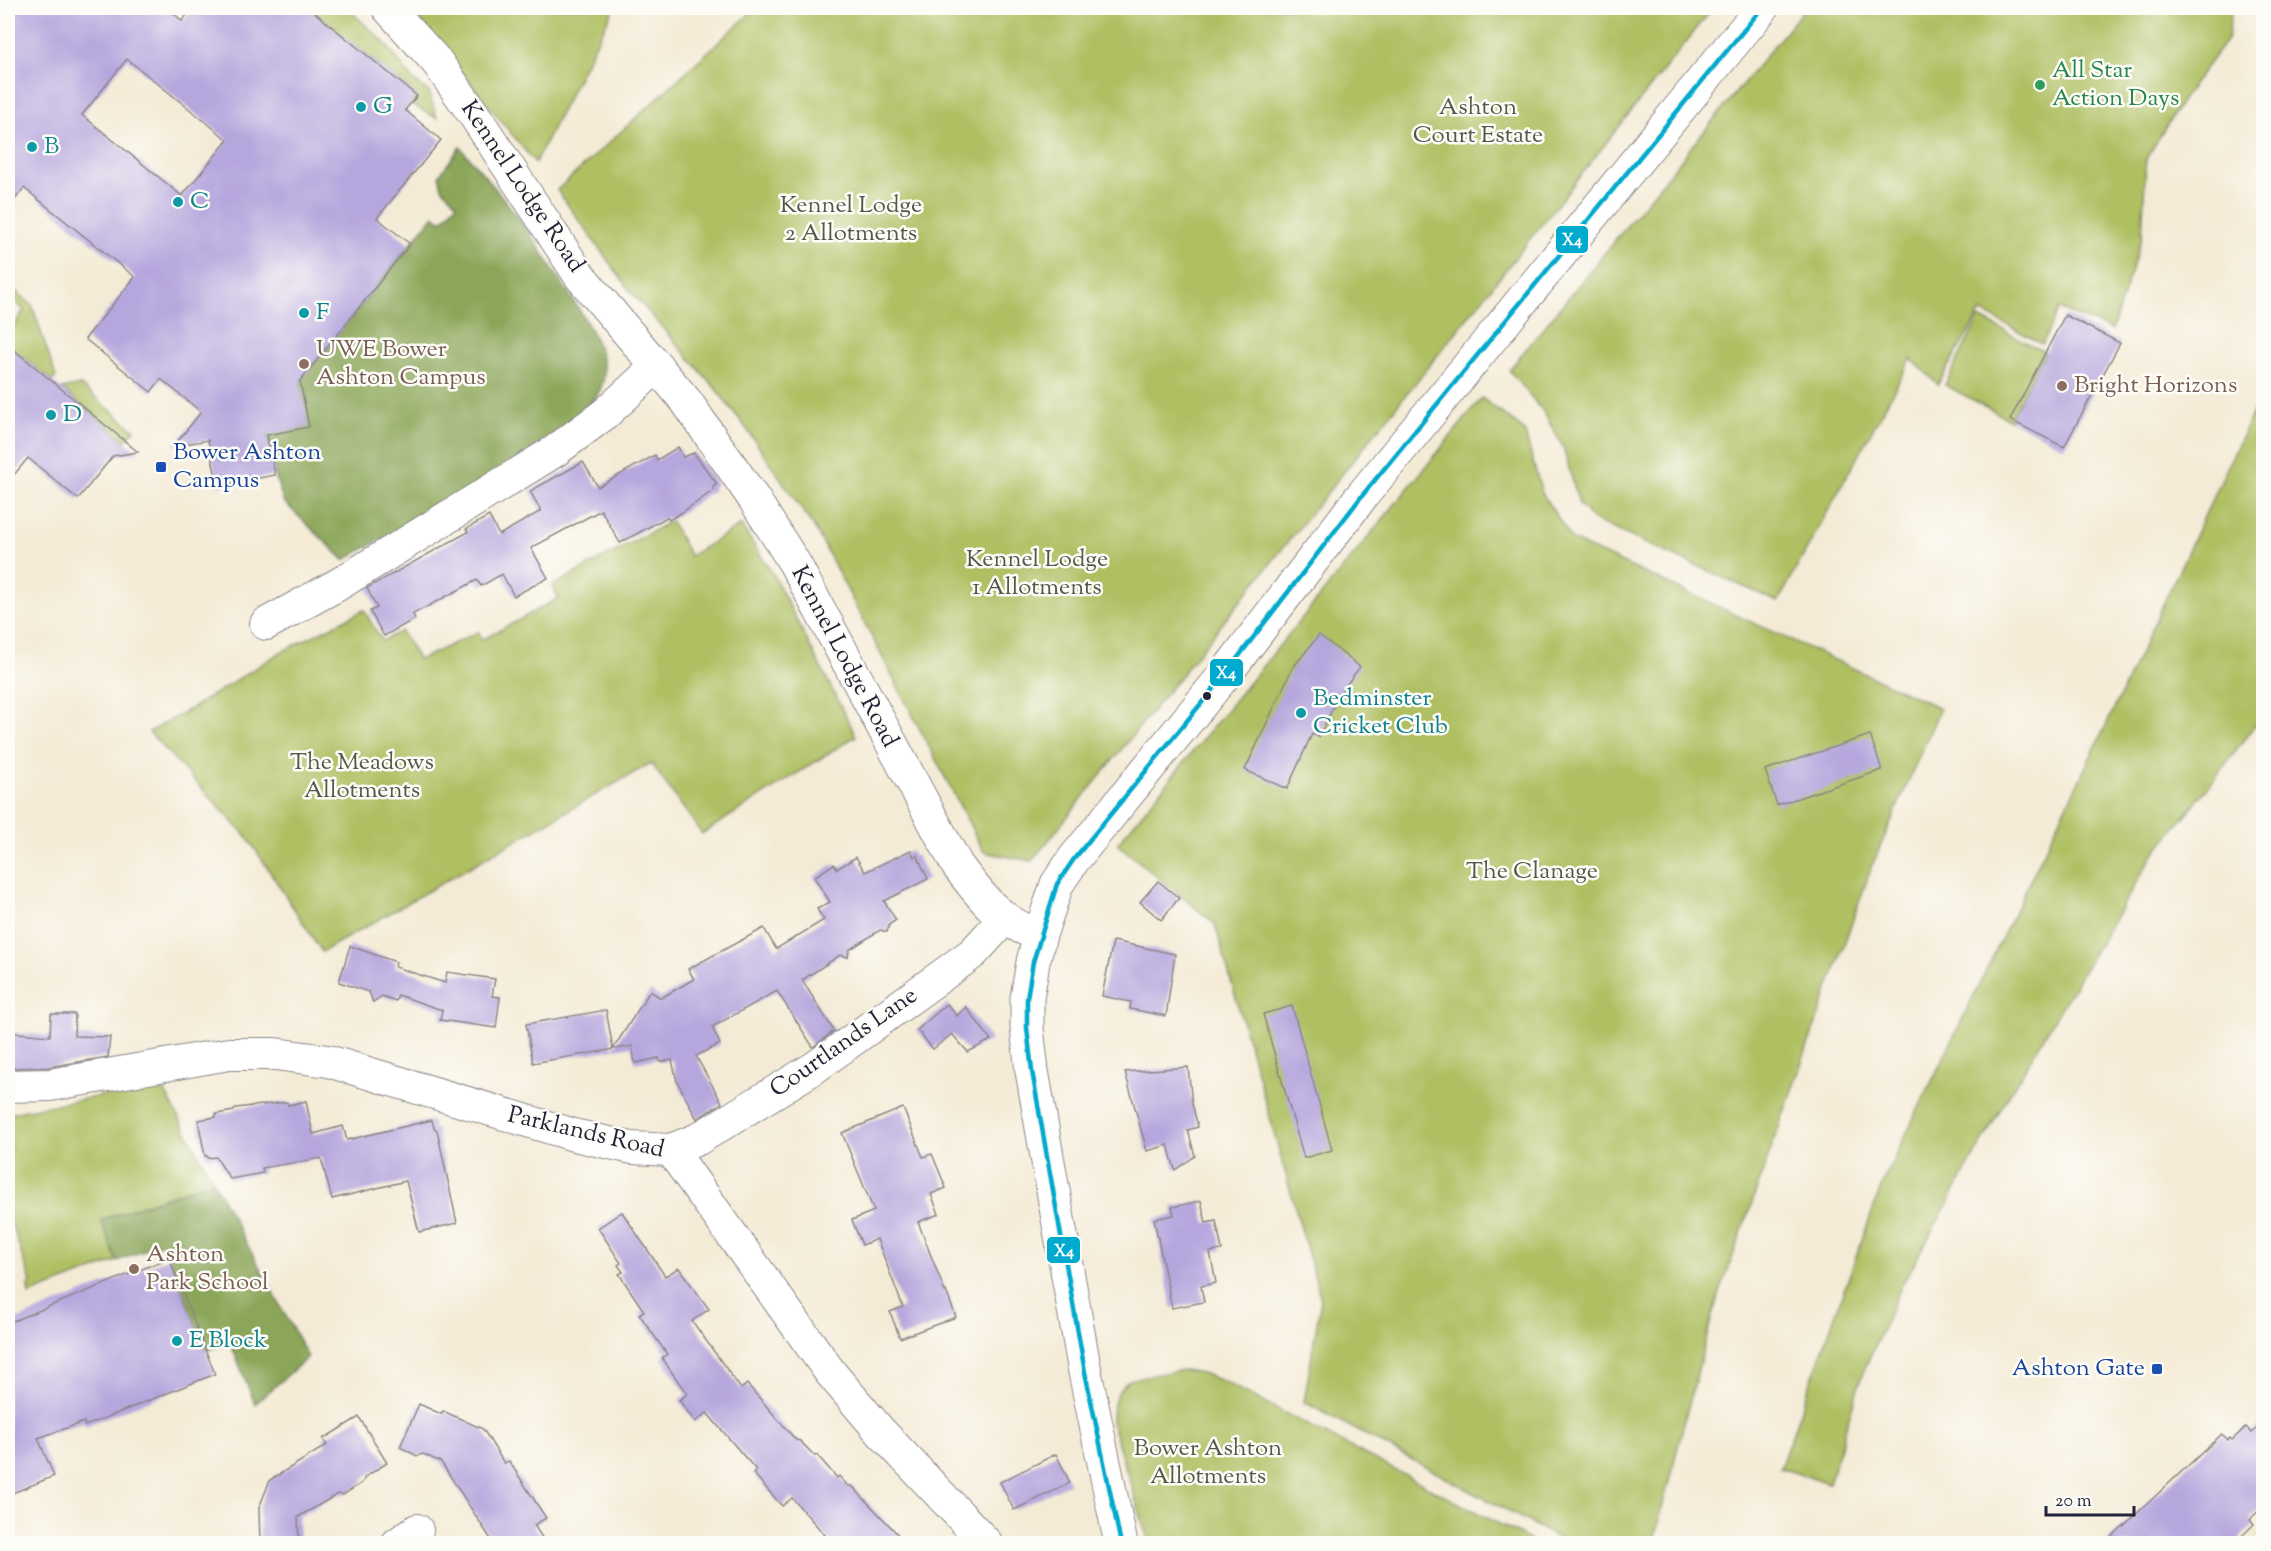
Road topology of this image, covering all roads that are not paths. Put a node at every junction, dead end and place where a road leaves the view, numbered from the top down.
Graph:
1 (388, 8) edge
2 (1762, 8) edge
3 (657, 366) junction
4 (266, 624) dead end
5 (1004, 919) junction
6 (1040, 934) junction
7 (8, 1086) edge
8 (671, 1150) junction
9 (987, 1544) edge
10 (1121, 1544) edge

1 - 3 street, Kennel Lodge Road
2 - 6 main road
3 - 4 street
3 - 5 street, Kennel Lodge Road
5 - 6 street, Kennel Lodge Road
5 - 8 street, Courtlands Lane
6 - 10 main road
7 - 8 street, Parklands Road
8 - 9 street, Parklands Road

